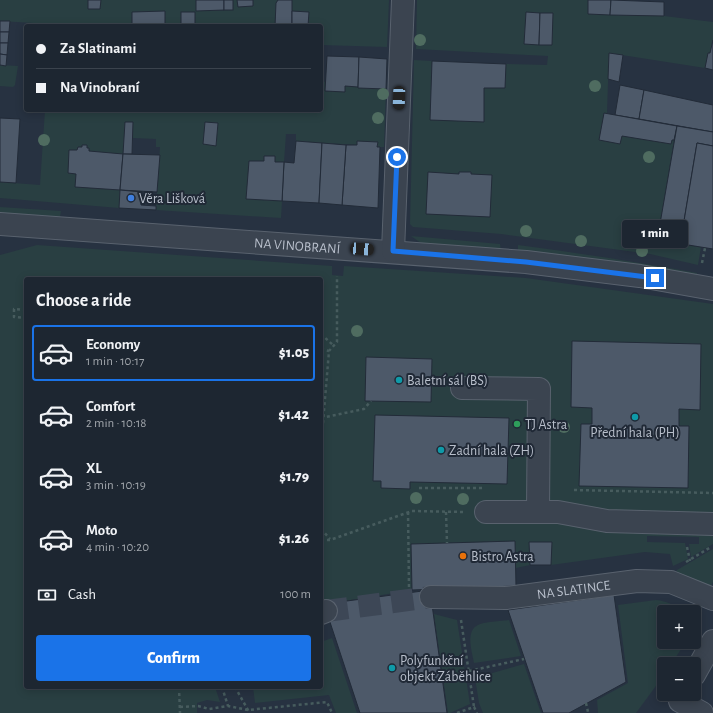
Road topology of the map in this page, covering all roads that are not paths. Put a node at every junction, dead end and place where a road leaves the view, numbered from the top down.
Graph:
1 (403, 0) edge
2 (0, 224) edge
3 (31, 227) junction
4 (0, 238) edge
5 (393, 251) junction
6 (713, 290) edge
7 (462, 388) dead end
8 (538, 511) junction
9 (486, 512) road end
10 (713, 524) edge
11 (431, 597) tunnel mouth
12 (713, 599) edge
13 (713, 641) edge
14 (701, 662) edge
15 (678, 703) edge
16 (702, 713) edge

1 - 5 street
2 - 3 street, NA VINOBRANÍ
3 - 4 street
3 - 5 street, NA VINOBRANÍ
5 - 6 street, NA VINOBRANÍ
7 - 8 street
8 - 9 street
8 - 10 street
11 - 12 street, NA SLATINCE
13 - 14 street
15 - 16 street

